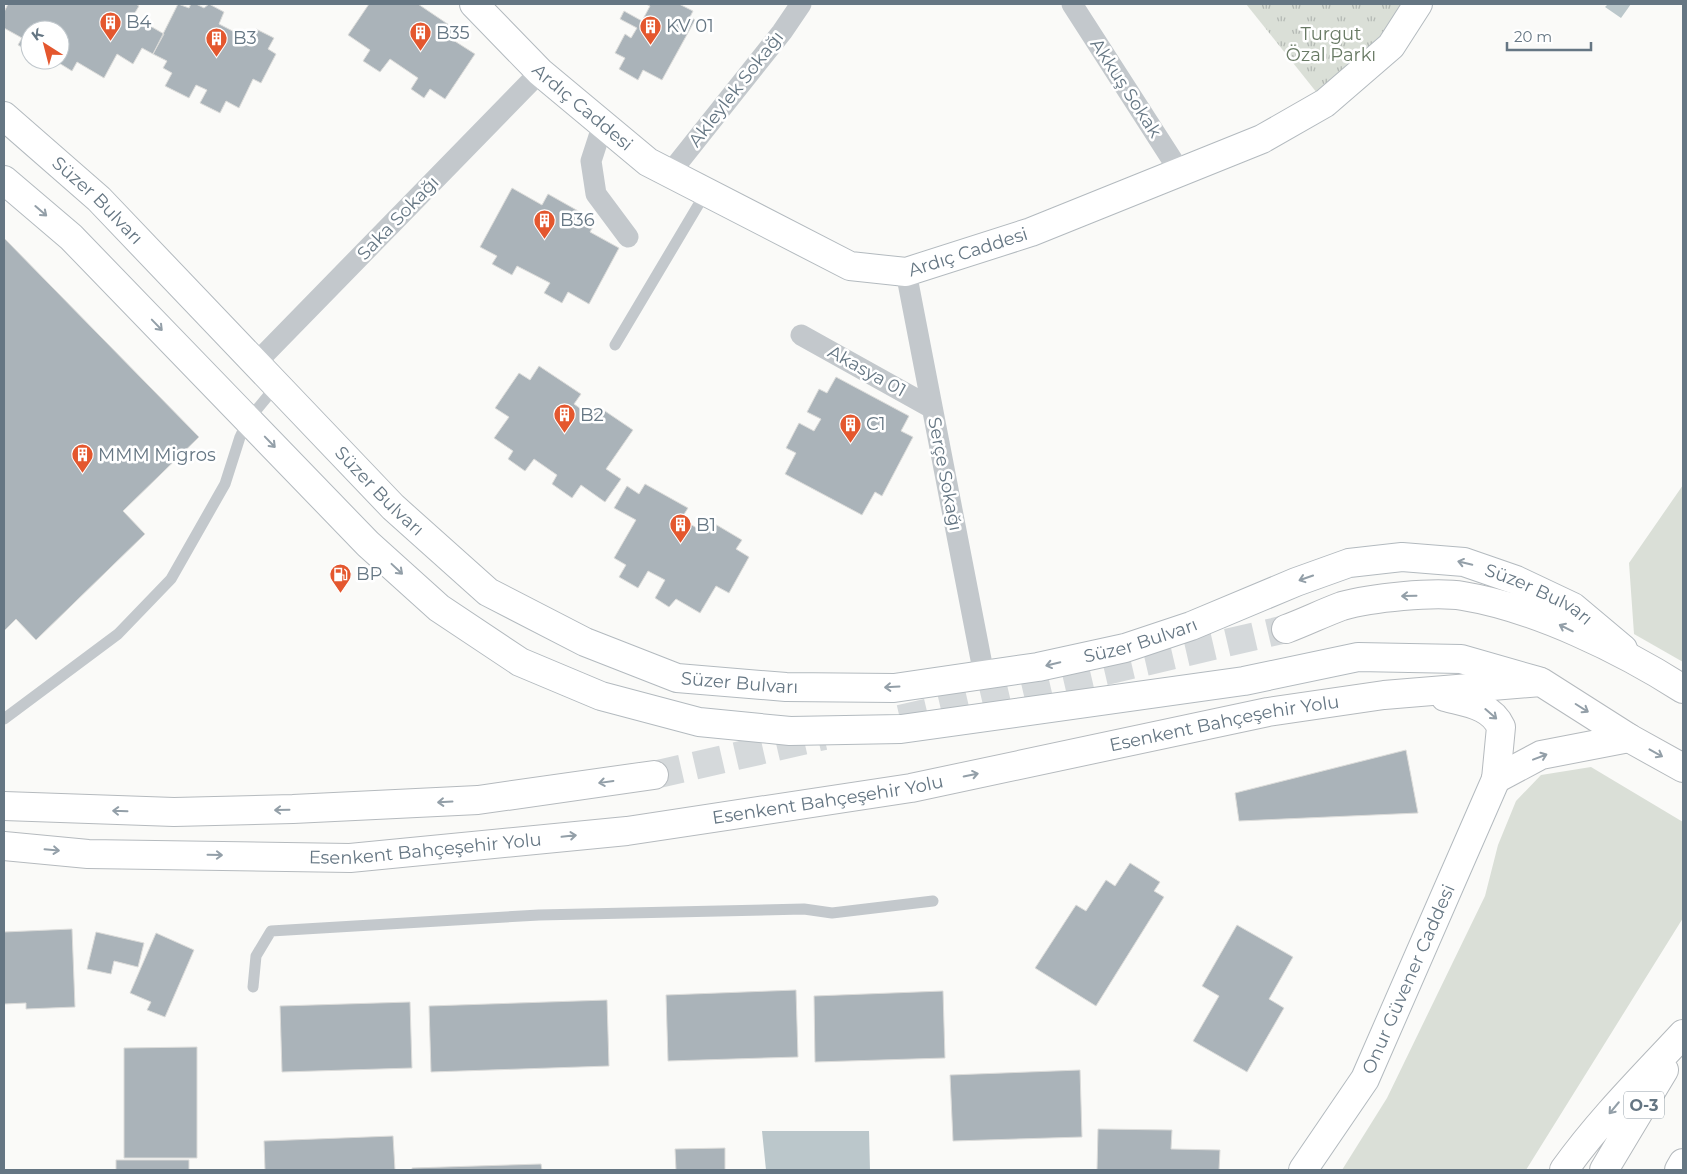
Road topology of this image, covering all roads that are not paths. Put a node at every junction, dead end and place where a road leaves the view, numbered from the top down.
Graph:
1 (474, 4) edge
2 (801, 4) edge
3 (1072, 4) edge
4 (1418, 4) edge
5 (540, 72) junction
6 (4, 116) edge
7 (603, 124) junction
8 (1180, 172) junction
9 (670, 174) junction
10 (4, 180) edge
11 (706, 192) junction
12 (628, 237) dead end
13 (906, 272) junction
14 (801, 335) dead end
15 (615, 345) dead end
16 (256, 363) junction
17 (277, 385) junction
18 (932, 408) junction
19 (248, 420) junction
20 (1286, 630) tunnel mouth
21 (1642, 664) junction
22 (984, 675) junction
23 (1540, 682) junction
24 (1677, 685) edge
25 (1430, 692) junction
26 (4, 719) edge
27 (1629, 738) junction
28 (1683, 768) edge
29 (654, 775) tunnel mouth
30 (1496, 779) junction
31 (4, 806) edge
32 (4, 846) edge
33 (933, 901) dead end
34 (253, 986) dead end
35 (1683, 1034) edge
36 (1683, 1039) edge
37 (1683, 1162) edge
38 (1303, 1170) edge
39 (1564, 1170) edge
40 (1604, 1170) edge
41 (1679, 1170) edge

1 - 5 main road, Ardıç Caddesi
2 - 9 street, Akleylek Sokağı
3 - 8 street, Akkuş Sokak
4 - 8 main road, Ardıç Caddesi
5 - 7 main road, Ardıç Caddesi
5 - 16 street, Saka Sokağı
6 - 16 main road, Süzer Bulvarı
7 - 9 main road, Ardıç Caddesi
7 - 12 street
8 - 13 main road, Ardıç Caddesi
9 - 11 main road, Ardıç Caddesi
10 -> 19 main road
11 - 13 main road, Ardıç Caddesi
11 - 15 lane
13 - 18 street, Serçe Sokağı
14 - 18 street, Akasya 01
16 - 17 main road, Süzer Bulvarı
17 - 19 lane
22 -> 17 main road, Süzer Bulvarı
18 - 22 street, Serçe Sokağı
19 -> 23 main road
19 - 26 lane
21 -> 20 main road
21 -> 22 main road, Süzer Bulvarı
21 - 24 main road
23 - 25 main road, Esenkent Bahçeşehir Yolu
23 -> 27 main road
25 -> 30 main road, Onur Güvener Caddesi
32 -> 25 main road, Esenkent Bahçeşehir Yolu
27 -> 28 main road
30 -> 27 main road
29 -> 31 main road
30 - 38 main road, Onur Güvener Caddesi
33 - 34 lane
35 -> 39 main road
36 - 40 main road, O-3
37 - 41 main road

